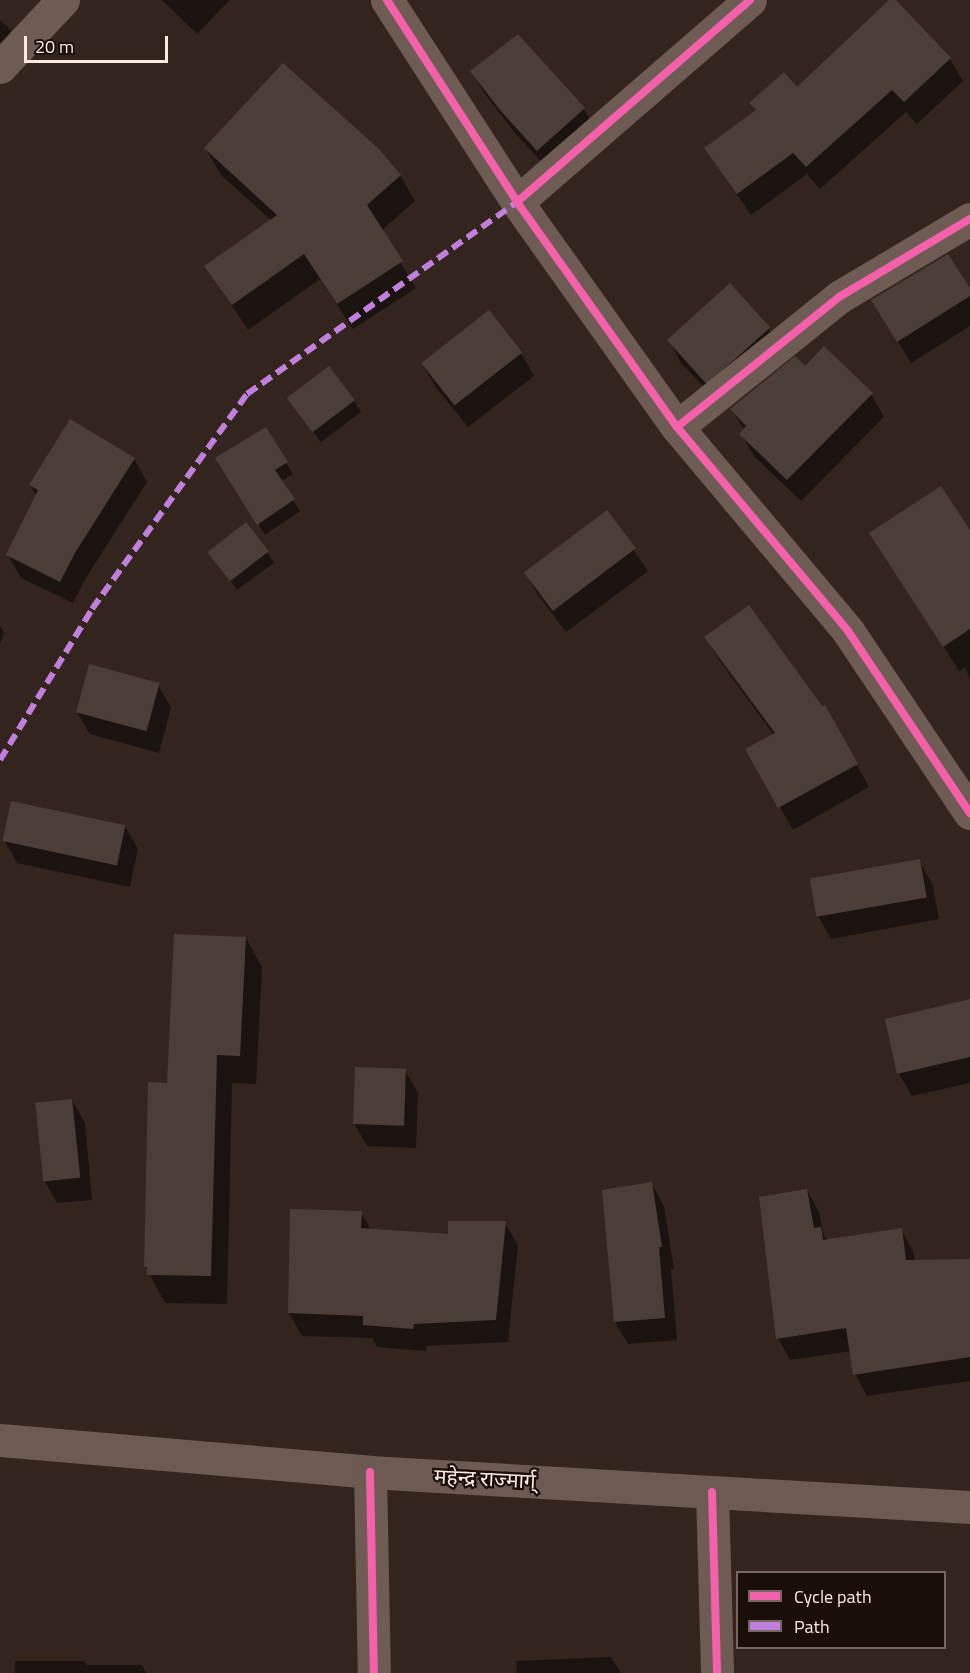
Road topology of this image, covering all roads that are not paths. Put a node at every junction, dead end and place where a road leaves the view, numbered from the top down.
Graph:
1 (63, 0) edge
2 (387, 0) edge
3 (750, 0) edge
4 (0, 67) edge
5 (517, 202) junction
6 (970, 219) edge
7 (677, 427) junction
8 (970, 813) edge
9 (0, 1440) edge
10 (370, 1472) junction
11 (712, 1491) junction
12 (970, 1507) edge
13 (374, 1673) edge
14 (717, 1673) edge

1 - 4 street
2 - 5 street
3 - 5 street
5 - 7 street
6 - 7 street
7 - 8 street
9 - 10 highway, महेन्द्र राज्मार्ग्
10 - 11 highway, महेन्द्र राज्मार्ग्
10 - 13 street
11 - 12 highway, महेन्द्र राज्मार्ग्
11 - 14 street

